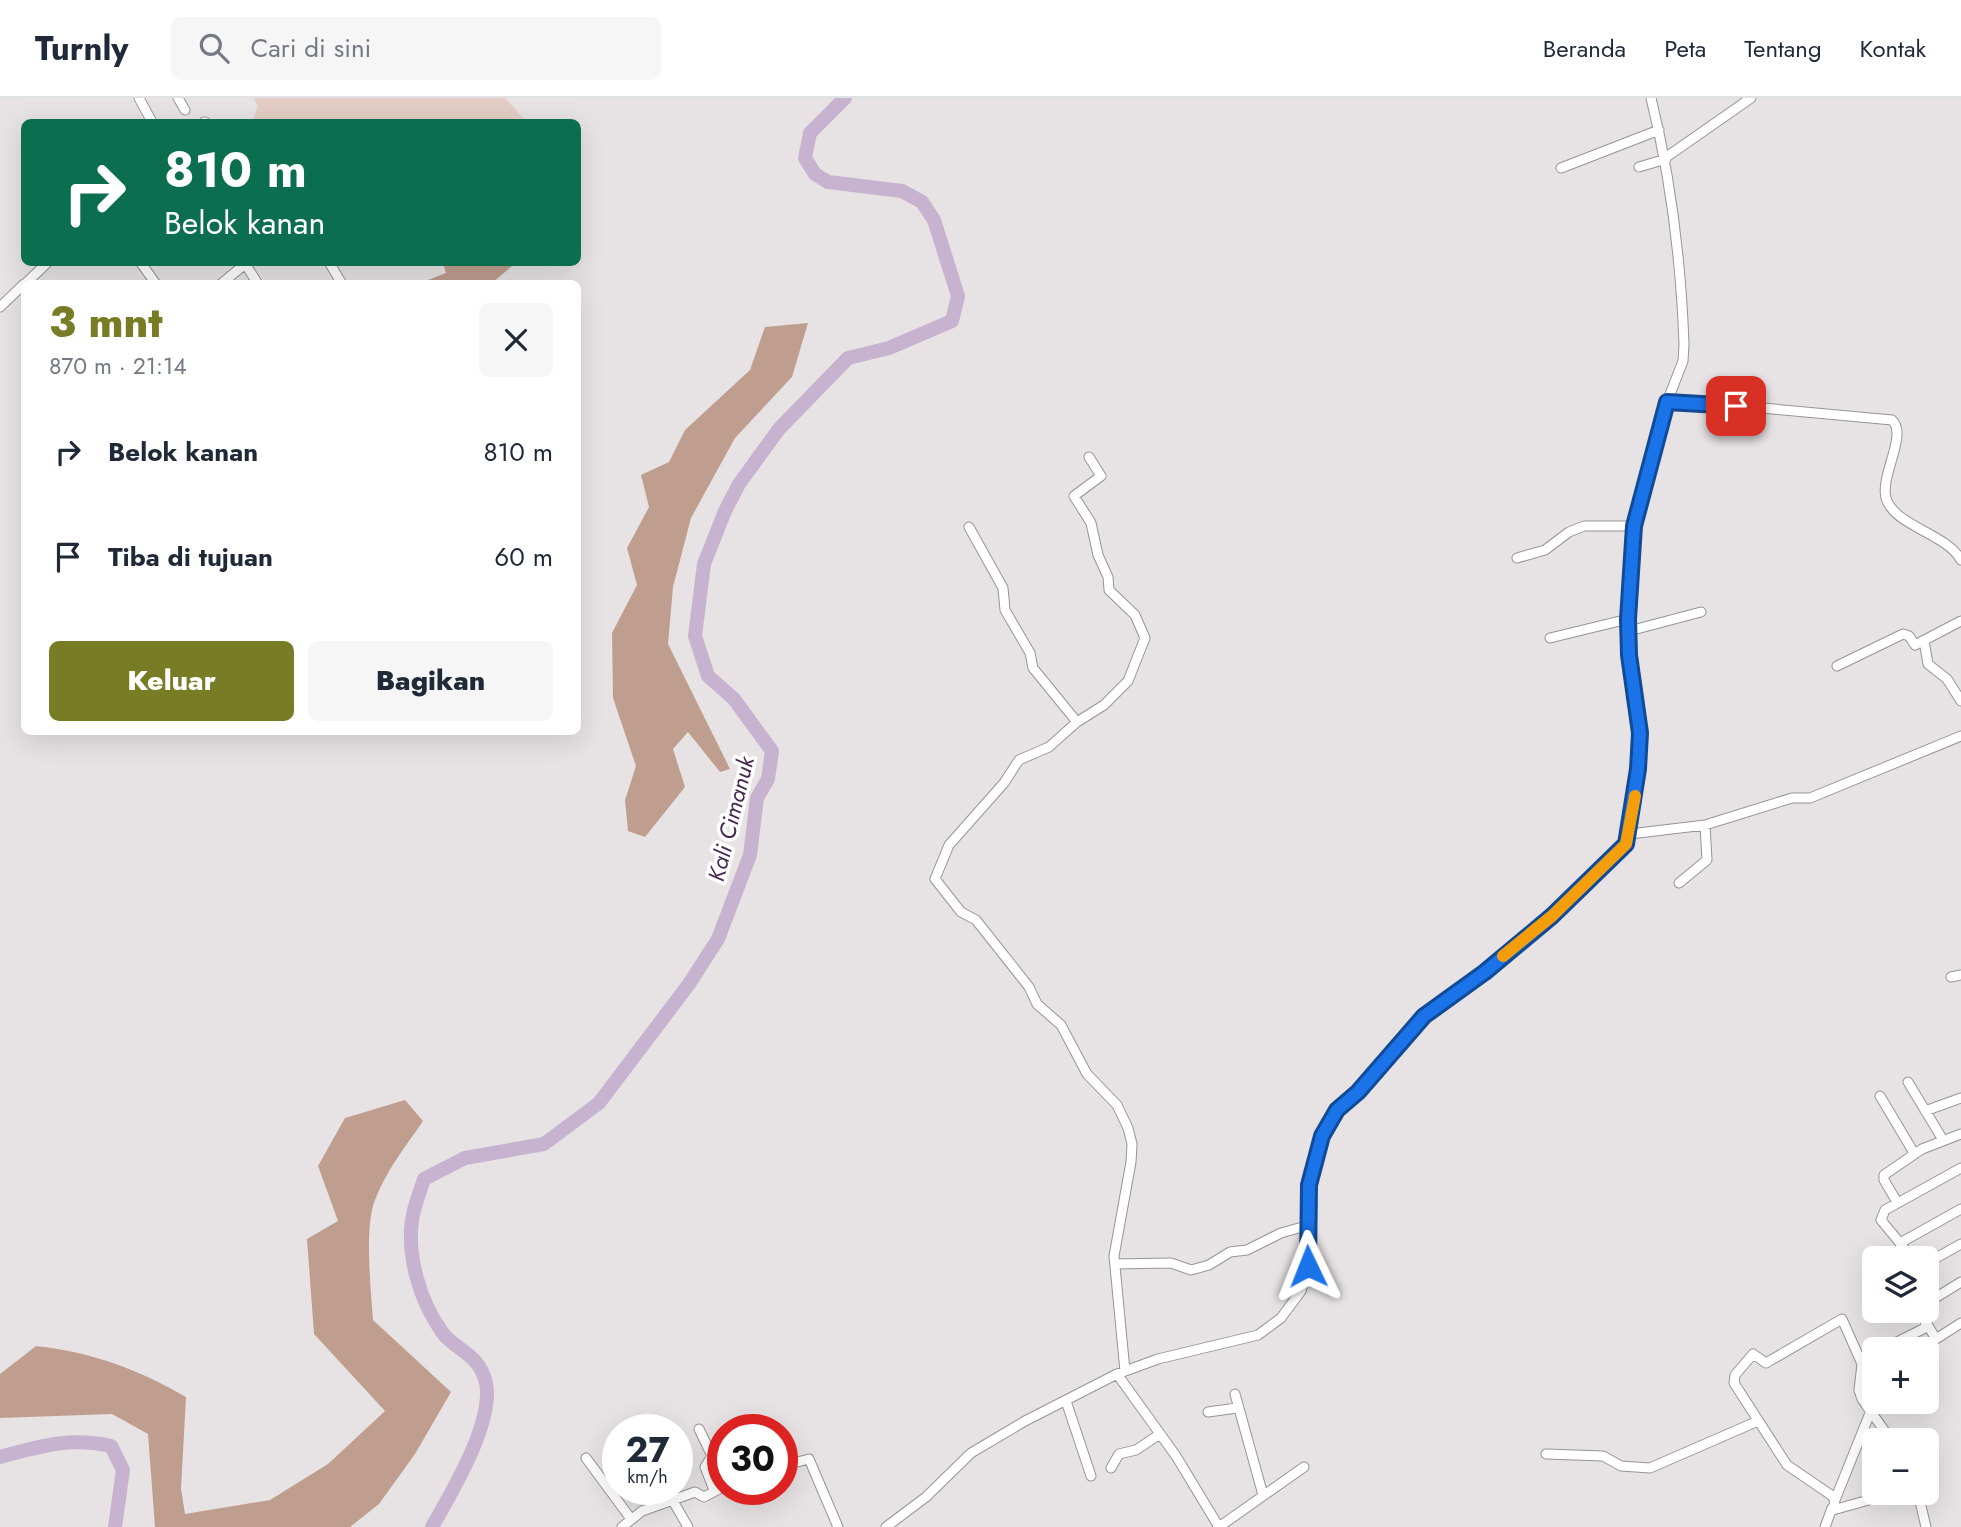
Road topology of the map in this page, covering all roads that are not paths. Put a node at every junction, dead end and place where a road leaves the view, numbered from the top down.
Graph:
1 (139, 98) edge
2 (178, 98) edge
3 (1651, 98) edge
4 (1751, 98) edge
5 (185, 110) dead end
6 (150, 119) edge
7 (1659, 130) junction
8 (1666, 161) junction
9 (1639, 167) dead end
10 (1561, 168) dead end
11 (44, 266) edge
12 (241, 266) edge
13 (29, 280) edge
14 (225, 280) edge
15 (21, 288) edge
16 (0, 307) edge
17 (1667, 402) junction
18 (1089, 457) dead end
19 (1634, 526) junction
20 (969, 527) dead end
21 (1517, 558) dead end
22 (1961, 560) edge
23 (1701, 612) dead end
24 (1628, 619) junction
25 (1961, 621) edge
26 (1629, 631) junction
27 (1550, 638) dead end
28 (1924, 641) junction
29 (1837, 666) dead end
30 (1961, 701) edge
31 (1077, 722) junction
32 (1961, 736) edge
33 (1705, 825) junction
34 (1630, 834) junction
35 (1679, 883) dead end
36 (1908, 1082) dead end
37 (1880, 1096) dead end
38 (1961, 1098) edge
39 (1925, 1111) junction
40 (1961, 1134) edge
41 (1943, 1140) junction
42 (1914, 1153) junction
43 (1961, 1168) edge
44 (1896, 1202) junction
45 (1961, 1209) edge
46 (1306, 1226) junction
47 (1900, 1242) junction
48 (1961, 1244) edge
49 (1903, 1246) edge
50 (1939, 1256) edge
51 (1115, 1264) junction
52 (1961, 1282) edge
53 (1939, 1297) edge
54 (1961, 1323) edge
55 (1927, 1324) joint
56 (1908, 1337) edge
57 (1862, 1366) edge
58 (1121, 1372) junction
59 (1862, 1375) edge
60 (1235, 1394) dead end
61 (1862, 1396) edge
62 (1066, 1401) junction
63 (1237, 1408) junction
64 (1208, 1412) dead end
65 (1870, 1414) edge
66 (1871, 1414) edge
67 (1758, 1420) junction
68 (1882, 1428) edge
69 (699, 1429) dead end
70 (1160, 1434) junction
71 (707, 1446) edge
72 (1546, 1454) dead end
73 (586, 1458) dead end
74 (798, 1462) edge
75 (1304, 1467) dead end
76 (1111, 1468) dead end
77 (1091, 1476) dead end
78 (1263, 1495) junction
79 (1862, 1502) edge
80 (1833, 1504) junction
81 (661, 1505) edge
82 (675, 1505) edge
83 (1921, 1505) edge
84 (631, 1519) junction
85 (622, 1527) edge
86 (688, 1527) edge
87 (838, 1527) edge
88 (886, 1527) edge
89 (1825, 1527) edge
90 (1926, 1527) edge

1 - 6 street
2 - 5 street
3 - 7 street
4 - 8 street
7 - 8 street
7 - 10 street
8 - 9 street
8 - 17 street
11 - 13 street
12 - 14 street
15 - 16 street
17 - 19 street
17 - 22 street
18 - 31 street
19 - 21 street
19 - 24 street
20 - 31 street
23 - 26 street
24 - 26 street
24 - 27 street
25 - 28 street
26 - 34 street
28 - 29 street
28 - 30 street
31 - 51 street
32 - 33 street
33 - 34 street
33 - 35 street
34 - 46 street
36 - 39 street
37 - 42 street
38 - 39 street
39 - 41 street
40 - 41 street
41 - 42 street
42 - 44 street
43 - 44 street
44 - 47 street
45 - 47 street
46 - 51 street
46 - 58 street
47 - 49 street
48 - 50 street
51 - 58 street
52 - 53 street
54 - 55 street
55 - 56 street
57 - 67 street
58 - 62 street
58 - 70 street
59 - 61 street
60 - 63 street
62 - 77 street
62 - 88 street
63 - 64 street
63 - 78 street
65 - 80 street
66 - 68 street
67 - 72 street
67 - 80 street
69 - 71 street
70 - 76 street
70 - 78 street
73 - 84 street
74 - 87 street
75 - 78 street
79 - 80 street
80 - 89 street
81 - 84 street
82 - 86 street
83 - 90 street
84 - 85 street

